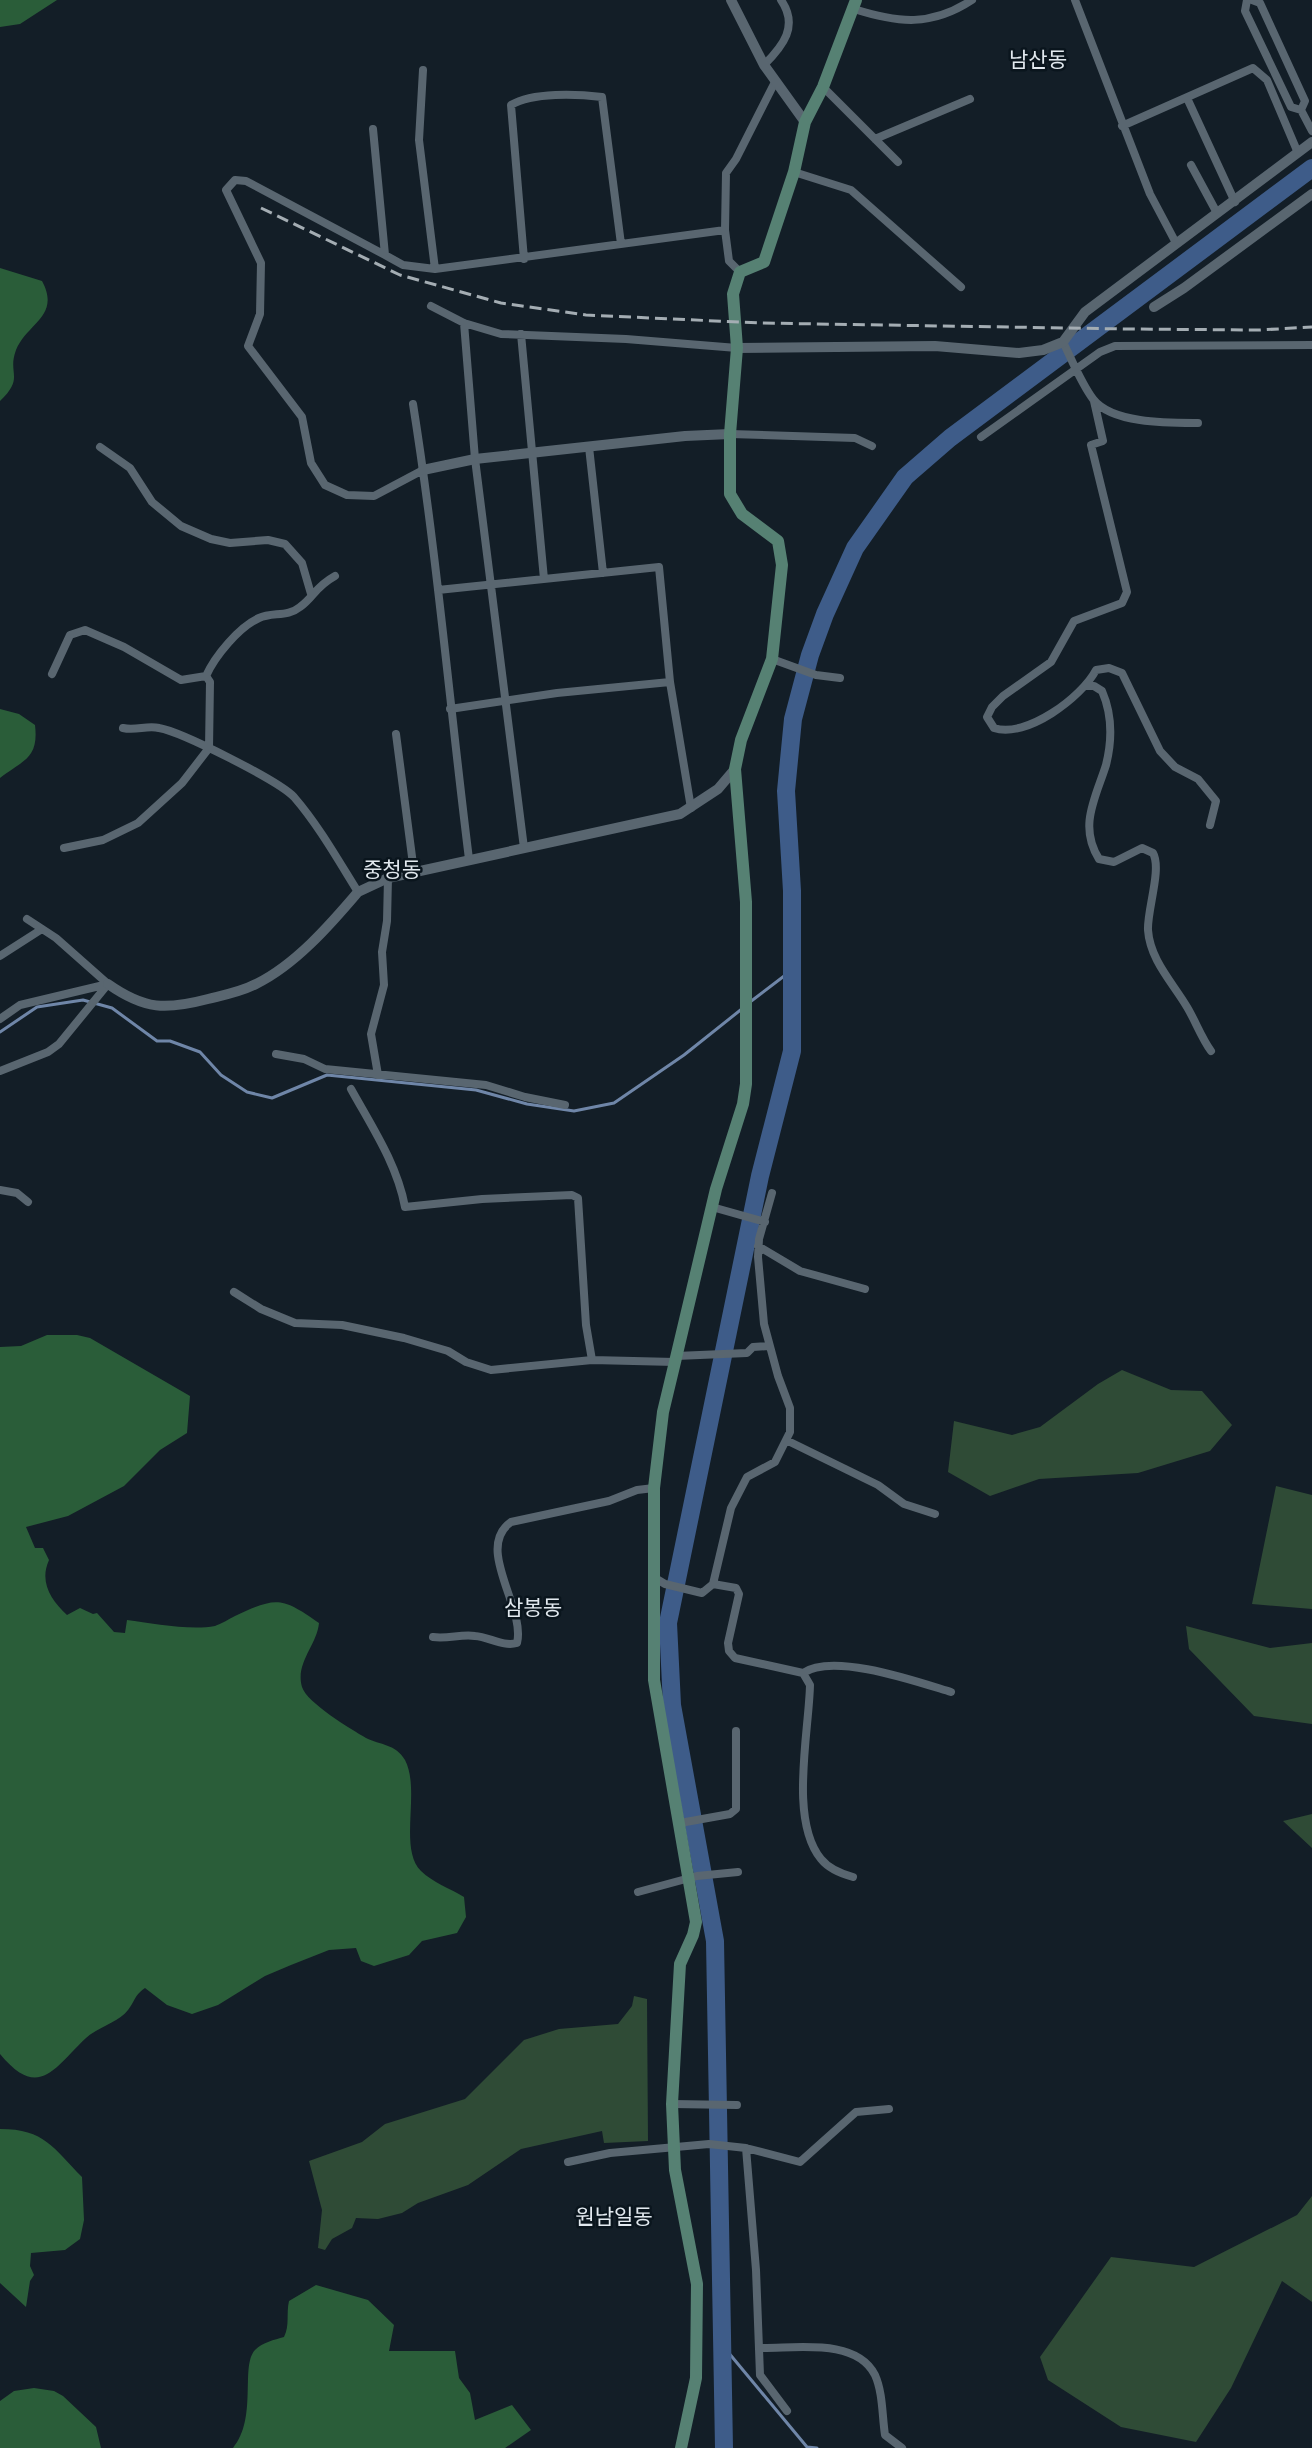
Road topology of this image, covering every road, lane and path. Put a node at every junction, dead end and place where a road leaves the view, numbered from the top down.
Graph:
1 (731, 0) edge
2 (781, 0) edge
3 (972, 0) edge
4 (1075, 0) edge
5 (1247, 0) edge
6 (1252, 0) edge
7 (855, 5) edge
8 (764, 65) junction
9 (423, 70) dead end
10 (775, 82) junction
11 (823, 87) junction
12 (1187, 98) junction
13 (970, 99) dead end
14 (1301, 110) junction
15 (805, 122) junction
16 (1122, 126) junction
17 (373, 129) dead end
18 (1312, 131) edge
19 (875, 139) junction
20 (1312, 142) edge
21 (1298, 153) junction
22 (898, 162) dead end
23 (1191, 165) dead end
24 (794, 172) junction
25 (1312, 194) edge
26 (1235, 202) junction
27 (1217, 213) junction
28 (725, 230) junction
29 (1176, 243) junction
30 (621, 244) junction
31 (385, 255) junction
32 (524, 259) junction
33 (435, 269) junction
34 (740, 272) junction
35 (961, 287) dead end
36 (431, 306) dead end
37 (1154, 307) dead end
38 (464, 322) junction
39 (521, 334) junction
40 (1064, 345) junction
41 (1312, 345) edge
42 (737, 348) junction
43 (1076, 367) junction
44 (1094, 401) junction
45 (413, 404) dead end
46 (1198, 423) dead end
47 (730, 434) junction
48 (981, 437) dead end
49 (872, 446) dead end
50 (100, 447) dead end
51 (589, 447) junction
52 (532, 453) junction
53 (476, 459) junction
54 (423, 470) junction
55 (603, 573) junction
56 (334, 576) dead end
57 (544, 579) junction
58 (491, 585) junction
59 (438, 590) junction
60 (311, 594) junction
61 (772, 659) junction
62 (52, 674) dead end
63 (206, 676) junction
64 (840, 678) dead end
65 (670, 682) junction
66 (1087, 686) junction
67 (504, 700) junction
68 (450, 709) junction
69 (123, 728) dead end
70 (396, 734) dead end
71 (209, 748) junction
72 (735, 768) junction
73 (691, 808) junction
74 (1210, 825) dead end
75 (64, 848) dead end
76 (524, 848) junction
77 (469, 859) junction
78 (414, 872) junction
79 (388, 878) junction
80 (358, 892) junction
81 (27, 919) dead end
82 (42, 929) junction
83 (0, 956) edge
84 (108, 984) junction
85 (0, 1019) edge
86 (1211, 1051) dead end
87 (276, 1054) dead end
88 (0, 1071) edge
89 (378, 1075) junction
90 (351, 1089) dead end
91 (565, 1105) dead end
92 (0, 1190) edge
93 (772, 1193) dead end
94 (28, 1202) dead end
95 (712, 1208) junction
96 (763, 1221) junction
97 (758, 1246) junction
98 (865, 1289) dead end
99 (234, 1292) dead end
100 (769, 1346) junction
101 (675, 1359) junction
102 (592, 1360) junction
103 (788, 1441) junction
104 (654, 1488) junction
105 (934, 1514) dead end
106 (660, 1581) junction
107 (712, 1584) junction
108 (433, 1637) dead end
109 (803, 1673) junction
110 (951, 1692) dead end
111 (736, 1731) dead end
112 (682, 1822) junction
113 (738, 1872) dead end
114 (692, 1877) junction
115 (853, 1877) dead end
116 (638, 1892) dead end
117 (672, 2104) junction
118 (737, 2105) dead end
119 (889, 2109) dead end
120 (672, 2148) junction
121 (746, 2148) junction
122 (568, 2162) dead end
123 (759, 2348) junction
124 (787, 2411) dead end
125 (681, 2448) edge
126 (902, 2448) edge

1 - 8 street
2 - 8 street
3 - 7 street
4 - 16 street
5 - 14 street
6 - 14 street
7 - 11 main road
8 - 10 street
9 - 33 street
10 - 15 street
10 - 28 street
11 - 15 main road
11 - 19 street
12 - 16 street
12 - 21 street
12 - 26 street
13 - 19 street
14 - 18 street
15 - 24 main road
16 - 29 street
17 - 31 street
19 - 22 street
20 - 21 street
21 - 26 street
23 - 27 street
24 - 34 main road
24 - 35 street
25 - 37 street
26 - 27 street
27 - 29 street
28 - 30 street
28 - 34 street
29 - 40 street
30 - 32 street
30 - 32 street
31 - 33 street
31 - 54 street
32 - 33 street
34 - 42 main road
36 - 38 street
38 - 39 street
38 - 53 street
39 - 42 street
39 - 52 street
40 - 42 street
40 - 43 street
41 - 43 street
42 - 47 main road
43 - 44 street
43 - 48 street
44 - 46 street
44 - 66 street
45 - 54 street
47 - 49 street
47 - 51 street
47 - 61 main road
50 - 60 street
51 - 52 street
51 - 55 street
52 - 53 street
52 - 57 street
53 - 54 street
53 - 58 street
54 - 59 street
55 - 57 street
55 - 65 street
56 - 60 street
57 - 58 street
58 - 59 street
58 - 67 street
59 - 68 street
60 - 63 street
61 - 64 street
61 - 72 main road
62 - 63 street
63 - 71 street
65 - 67 street
65 - 73 street
66 - 74 street
66 - 86 street
67 - 68 street
67 - 76 street
68 - 77 street
69 - 71 street
70 - 78 street
71 - 75 street
71 - 80 street
72 - 73 street
72 - 95 main road
73 - 76 street
76 - 77 street
77 - 78 street
78 - 79 street
79 - 80 street
79 - 89 street
80 - 84 street
81 - 82 street
82 - 83 street
82 - 84 street
84 - 85 street
84 - 88 street
87 - 89 street
89 - 91 street
90 - 102 street
92 - 94 street
93 - 96 street
95 - 96 street
95 - 101 main road
96 - 97 street
97 - 98 street
97 - 100 street
99 - 102 street
100 - 101 street
100 - 103 street
101 - 102 street
101 - 104 main road
103 - 105 street
103 - 107 street
104 - 106 main road
104 - 108 street
106 - 107 street
106 - 112 main road
107 - 109 street
109 - 110 street
109 - 115 street
111 - 112 street
112 - 114 main road
113 - 114 street
114 - 116 street
114 - 117 main road
117 - 118 street
117 - 120 main road
119 - 121 street
120 - 121 street
120 - 122 street
120 - 125 main road
121 - 123 street
123 - 124 street
123 - 126 street

